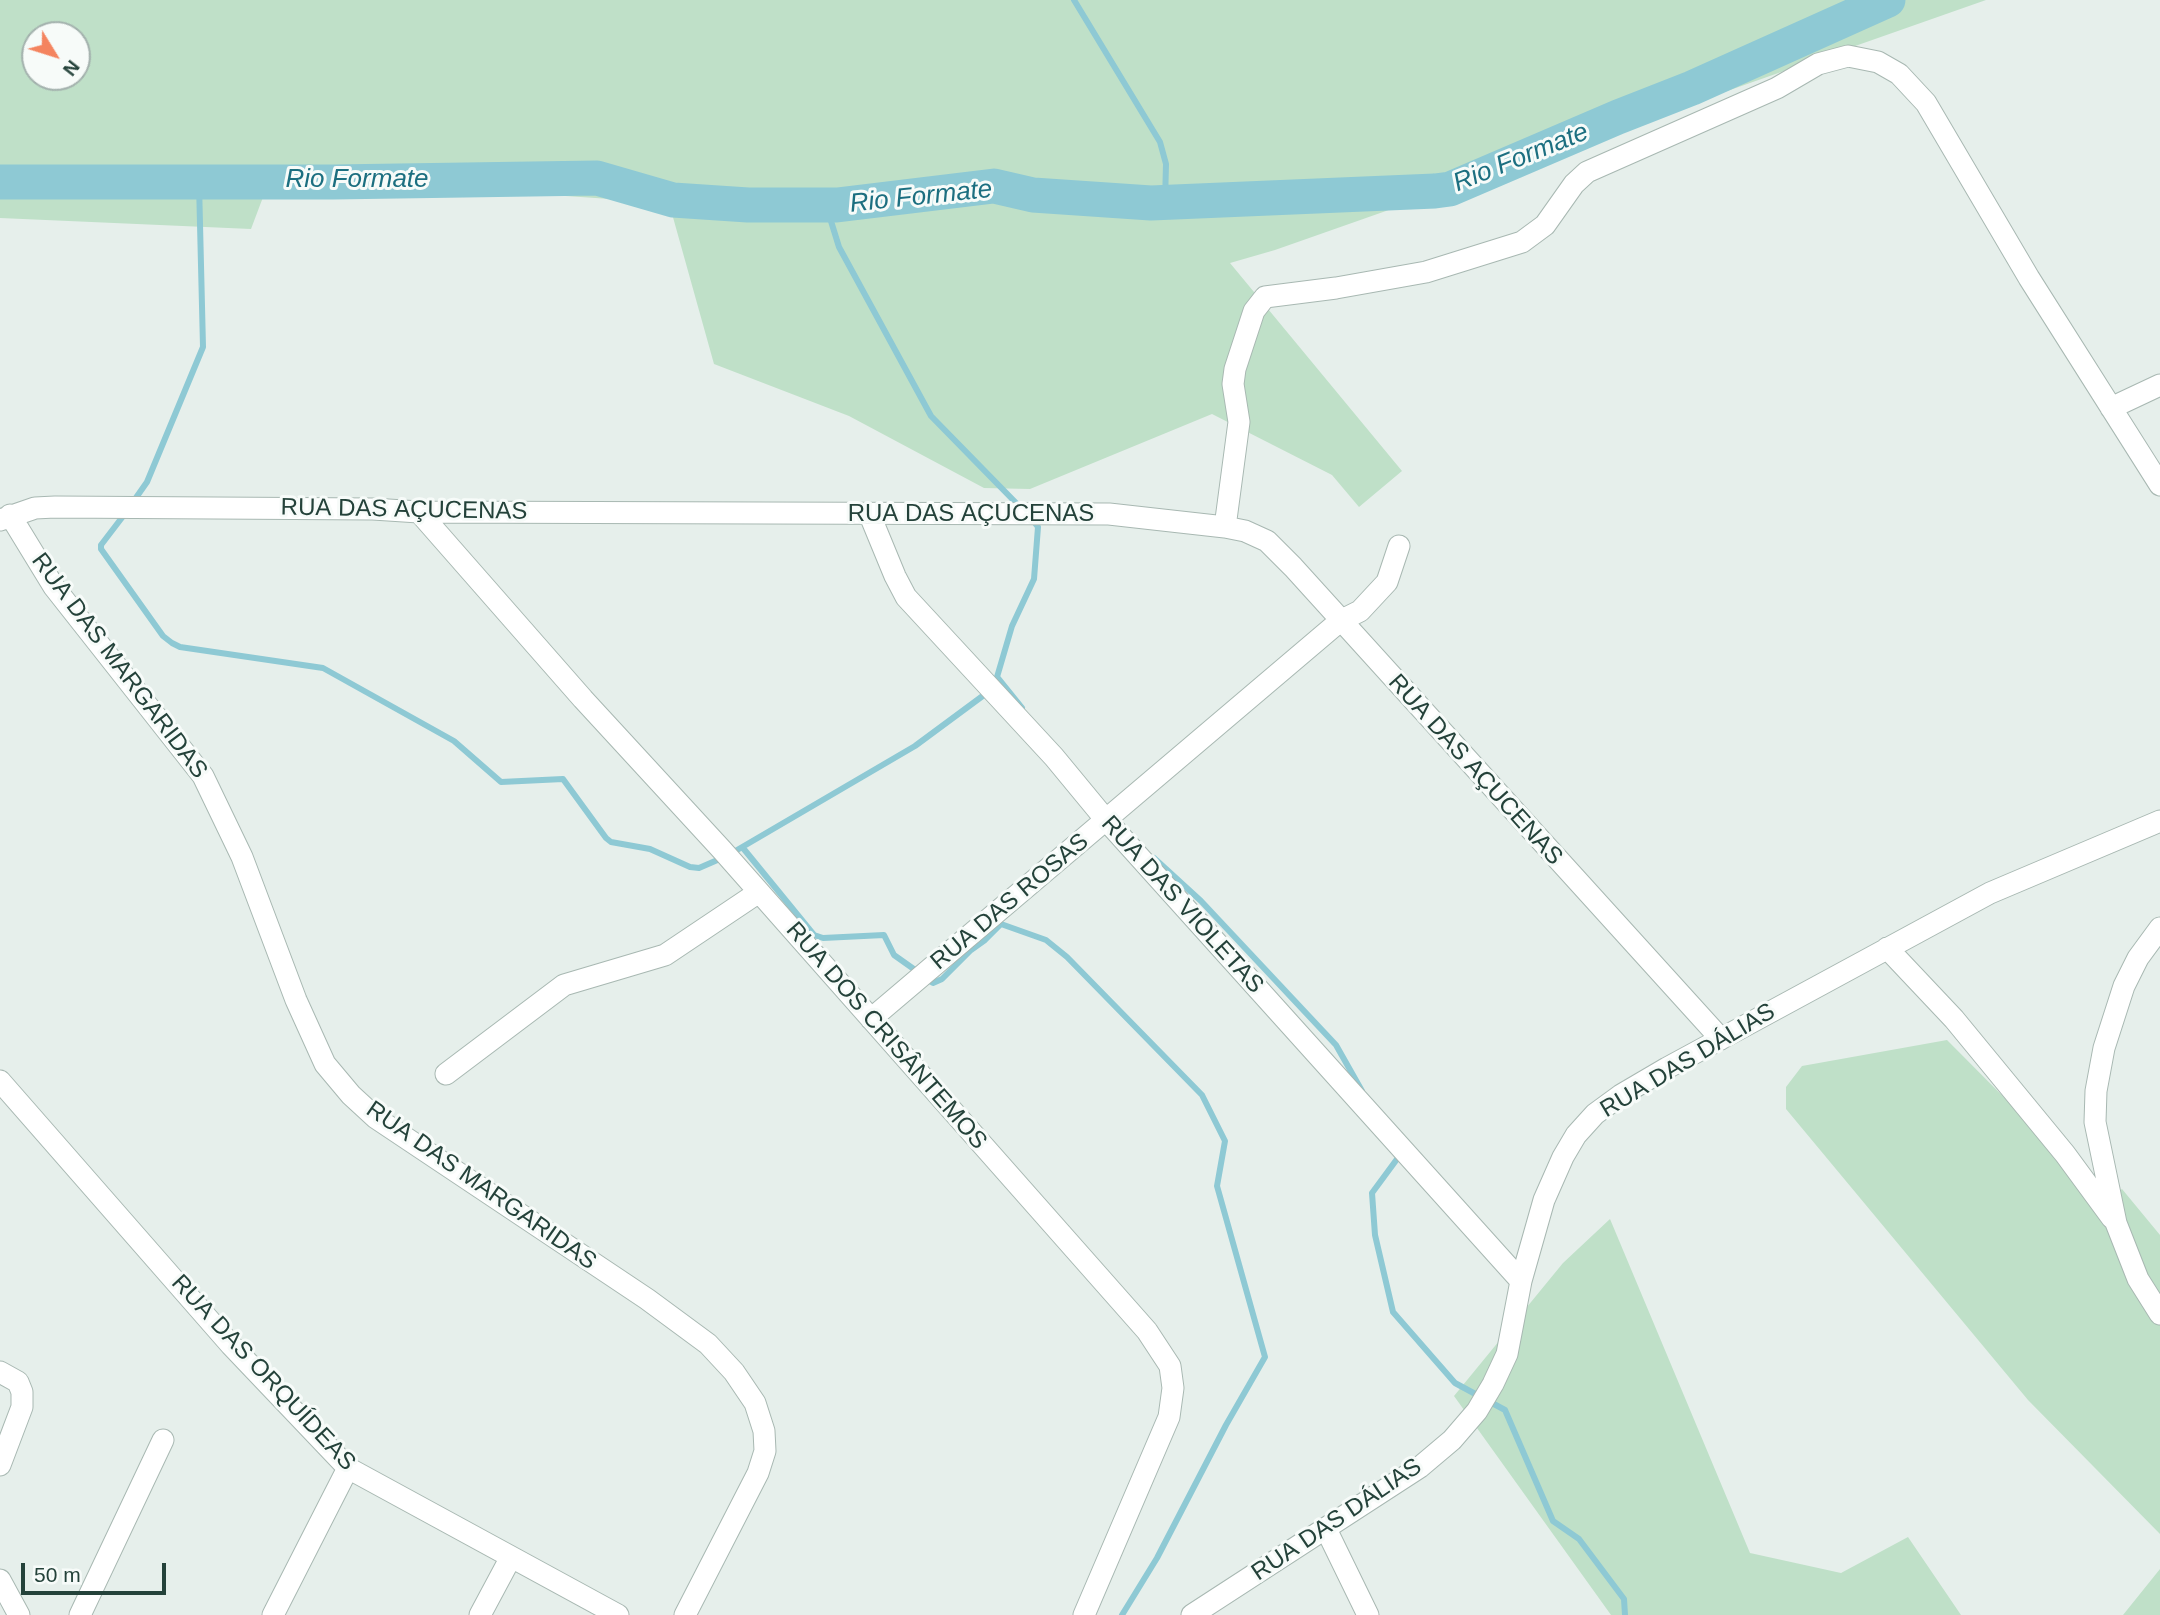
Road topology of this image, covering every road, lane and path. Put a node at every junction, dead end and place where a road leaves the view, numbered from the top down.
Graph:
1 (2160, 385) edge
2 (2111, 408) junction
3 (2160, 485) edge
4 (419, 512) junction
5 (869, 513) junction
6 (5, 518) edge
7 (1225, 527) junction
8 (1399, 546) dead end
9 (1340, 621) junction
10 (1106, 820) junction
11 (2160, 821) edge
12 (759, 892) junction
13 (2160, 928) edge
14 (1887, 948) junction
15 (871, 1018) junction
16 (1721, 1039) junction
17 (446, 1074) dead end
18 (0, 1081) edge
19 (2116, 1223) junction
20 (1521, 1281) junction
21 (2160, 1314) edge
22 (0, 1372) edge
23 (163, 1440) dead end
24 (0, 1465) edge
25 (348, 1468) junction
26 (1326, 1529) junction
27 (511, 1557) junction
28 (0, 1580) edge
29 (19, 1615) edge
30 (80, 1615) edge
31 (273, 1615) edge
32 (480, 1615) edge
33 (618, 1615) edge
34 (685, 1615) edge
35 (1084, 1615) edge
36 (1192, 1615) edge
37 (1368, 1615) edge

1 - 2 street
2 - 3 street
2 - 7 street
4 - 5 street, RUA DAS AÇUCENAS
4 - 6 street, RUA DAS AÇUCENAS
4 - 12 street, RUA DOS CRISÂNTEMOS
5 - 7 street, RUA DAS AÇUCENAS
5 - 10 street, RUA DAS VIOLETAS
6 - 34 street, RUA DAS MARGARIDAS
7 - 9 street, RUA DAS AÇUCENAS
8 - 9 street, RUA DAS ROSAS
9 - 10 street, RUA DAS ROSAS
9 - 16 street, RUA DAS AÇUCENAS
10 - 15 street, RUA DAS ROSAS
10 - 20 street, RUA DAS VIOLETAS
11 - 14 street, RUA DAS DÁLIAS
12 - 15 street, RUA DOS CRISÂNTEMOS
12 - 17 street
13 - 19 street
14 - 16 street, RUA DAS DÁLIAS
14 - 19 street
15 - 35 street, RUA DOS CRISÂNTEMOS
16 - 20 street, RUA DAS DÁLIAS
18 - 25 street, RUA DAS ORQUÍDEAS
19 - 21 street
20 - 26 street, RUA DAS DÁLIAS
22 - 24 street
23 - 30 street
25 - 27 street, RUA DAS ORQUÍDEAS
25 - 31 street
26 - 36 street, RUA DAS DÁLIAS
26 - 37 street
27 - 32 street
27 - 33 street, RUA DAS ORQUÍDEAS
28 - 29 street

